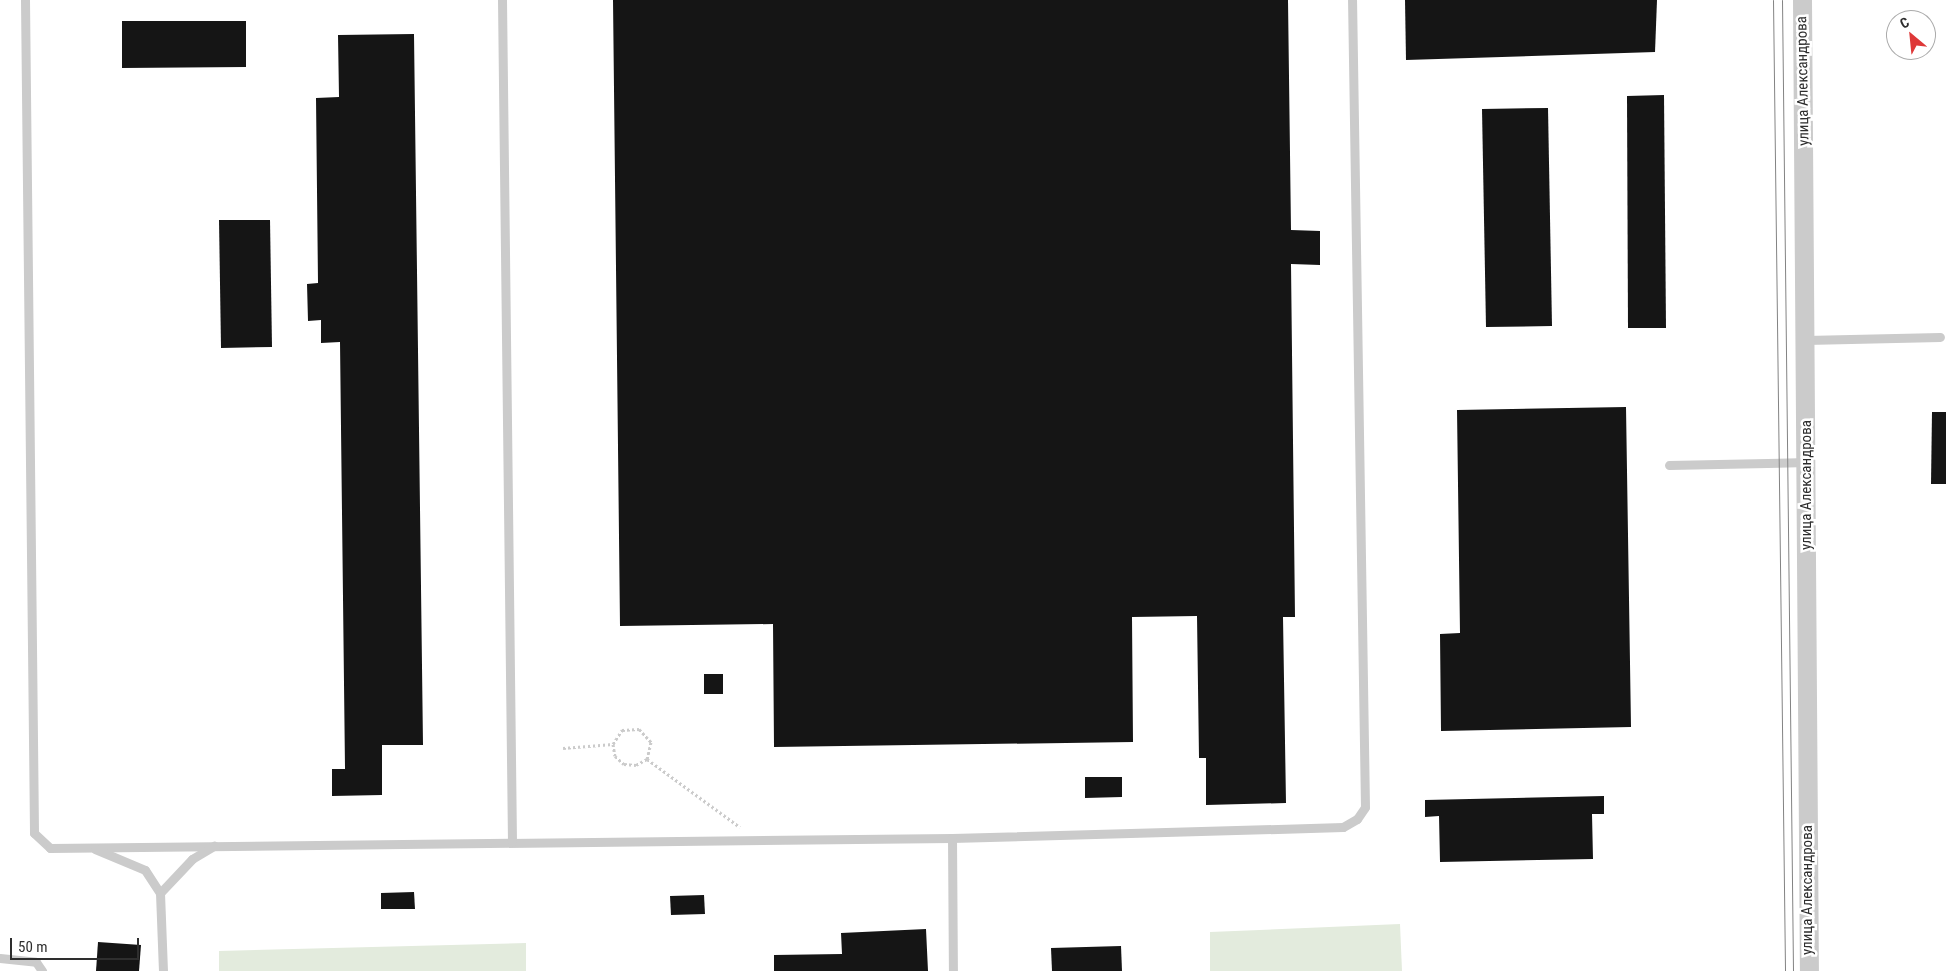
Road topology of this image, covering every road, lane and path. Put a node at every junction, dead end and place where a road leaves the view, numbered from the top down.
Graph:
1 (25, 0) edge
2 (502, 0) edge
3 (1352, 0) edge
4 (1802, 0) edge
5 (1940, 337) dead end
6 (1806, 340) junction
7 (1808, 462) junction
8 (1669, 465) dead end
9 (613, 744) junction
10 (563, 748) dead end
11 (646, 759) junction
12 (952, 838) junction
13 (757, 840) junction
14 (512, 842) junction
15 (217, 845) junction
16 (89, 847) junction
17 (160, 892) junction
18 (0, 958) edge
19 (42, 971) edge
20 (163, 971) edge
21 (953, 971) edge
22 (1809, 971) edge

1 - 16 lane
2 - 14 lane
3 - 12 lane
4 - 6 street, улица Александрова
5 - 6 lane
6 - 7 street, улица Александрова
7 - 8 lane
7 - 22 street, улица Александрова
9 - 10 path
9 - 11 path
9 - 11 path
11 - 13 path
12 - 13 lane
12 - 21 lane
13 - 14 lane
14 - 15 lane
15 - 16 lane
15 - 17 lane
16 - 17 lane
17 - 20 lane
18 - 19 lane

